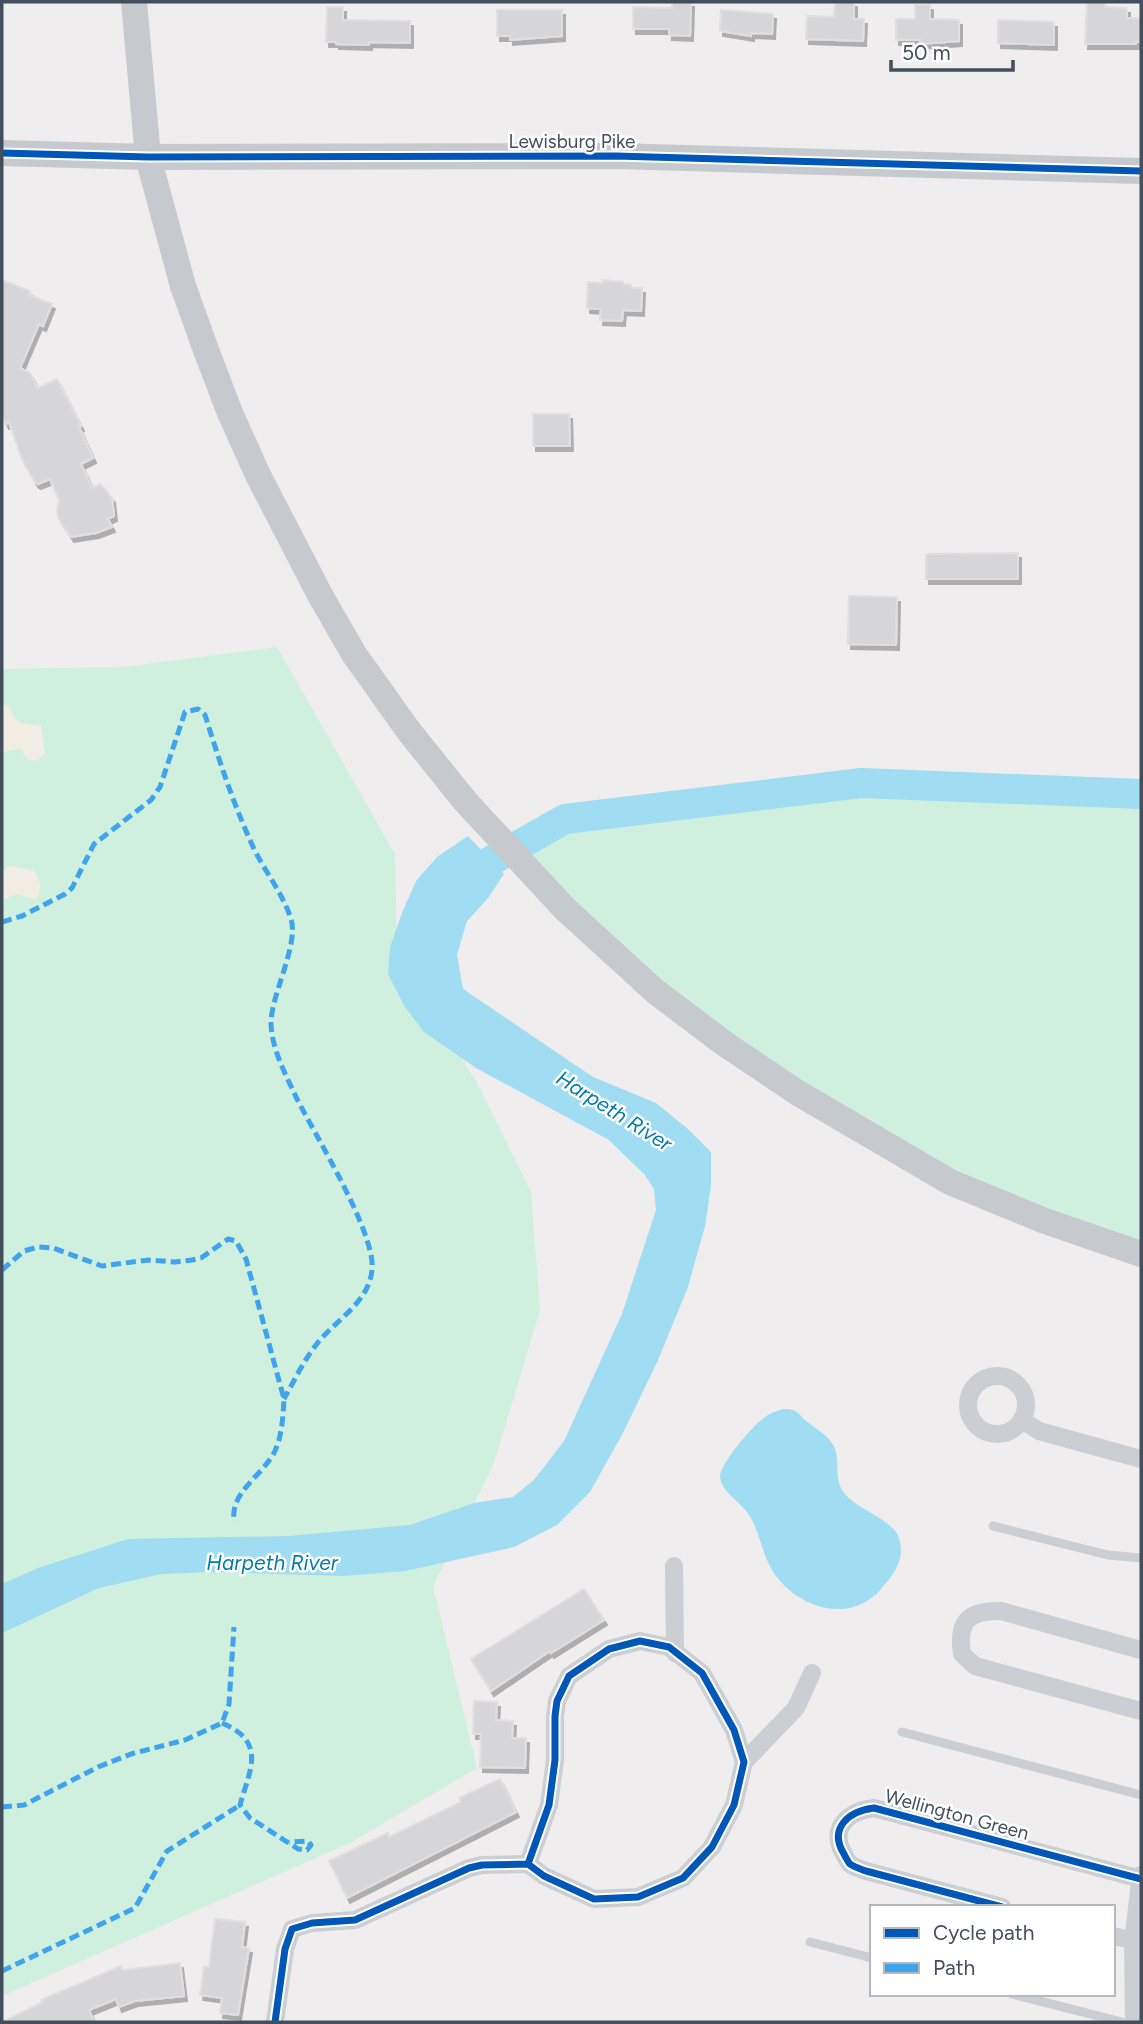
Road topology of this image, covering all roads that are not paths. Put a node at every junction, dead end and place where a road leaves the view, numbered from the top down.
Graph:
1 (134, 2) edge
2 (2, 153) edge
3 (148, 156) junction
4 (1141, 171) edge
5 (1141, 1254) edge
6 (1023, 1420) dead end
7 (1141, 1459) edge
8 (993, 1526) dead end
9 (1141, 1559) edge
10 (674, 1566) dead end
11 (1141, 1650) edge
12 (675, 1653) junction
13 (812, 1673) dead end
14 (1141, 1712) edge
15 (902, 1732) dead end
16 (744, 1762) junction
17 (1141, 1796) edge
18 (528, 1864) junction
19 (1141, 1877) edge
20 (994, 1905) edge
21 (1115, 1936) edge
22 (810, 1942) dead end
23 (1137, 1942) edge
24 (870, 1957) edge
25 (1020, 1996) edge
26 (275, 2022) edge
27 (1122, 2022) edge
28 (1134, 2022) edge

1 - 3 main road
2 - 3 main road, Lewisburg Pike
3 - 4 main road, Lewisburg Pike
3 - 5 main road
6 - 7 street
8 - 9 lane
10 - 12 street
11 - 14 street
12 - 16 street
12 - 18 street
13 - 16 street
15 - 17 lane
16 - 18 street
18 - 26 street
19 - 20 street, Wellington Green
19 - 23 street
21 - 23 street
22 - 24 lane
23 - 28 street
25 - 27 lane

